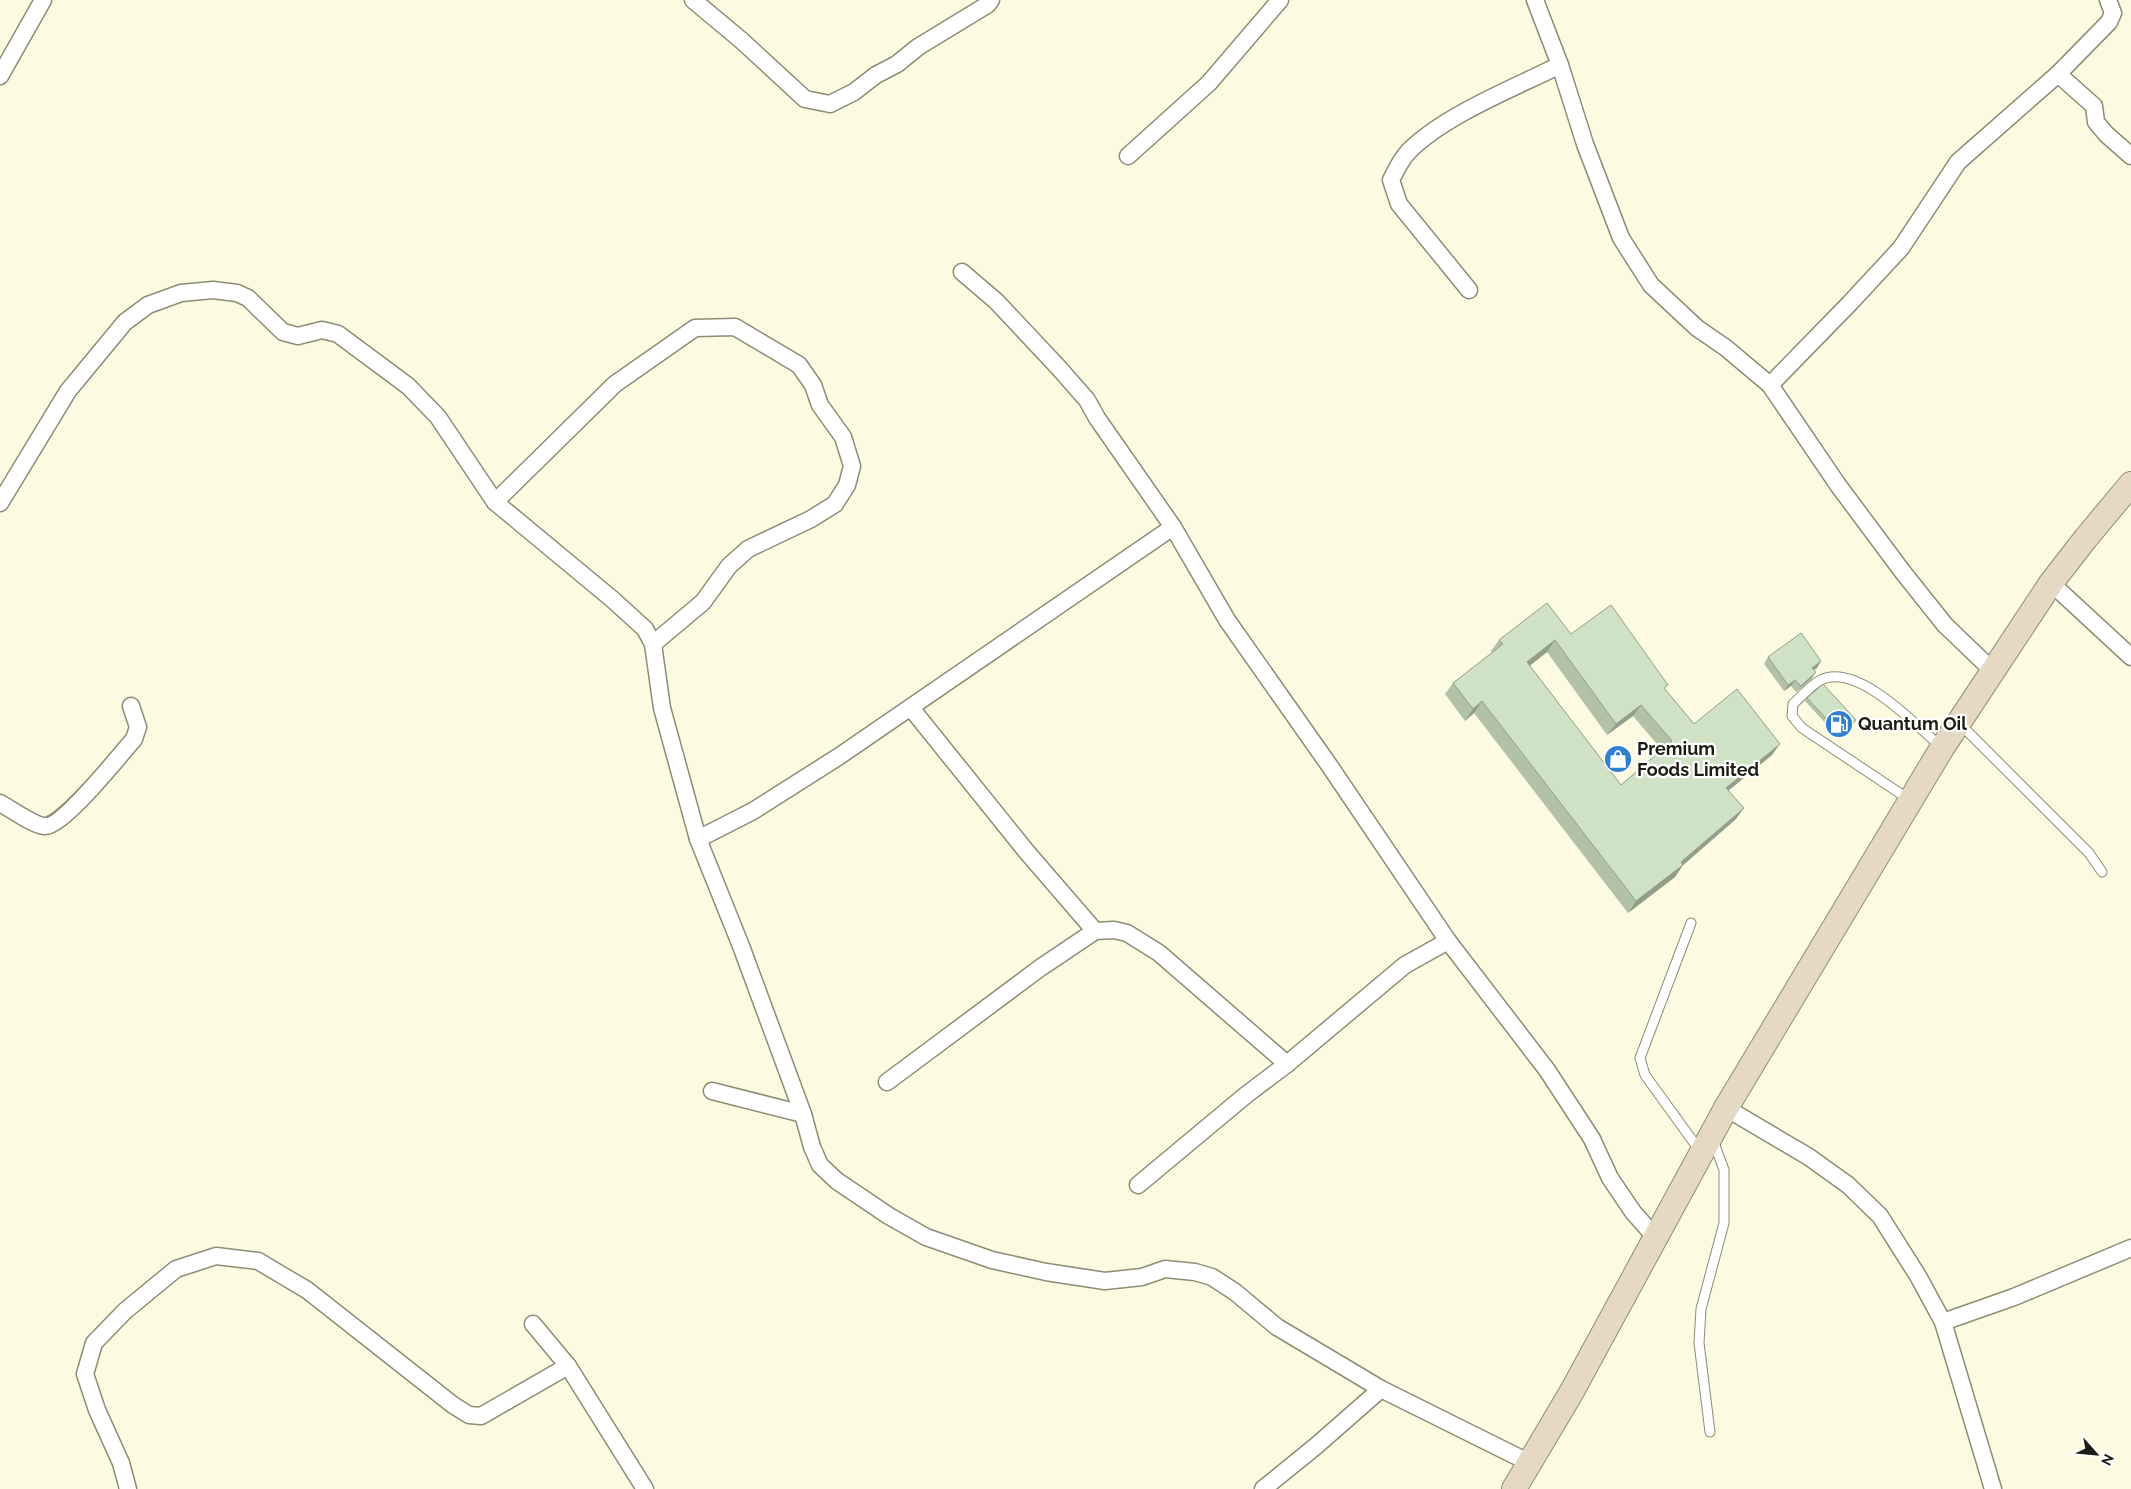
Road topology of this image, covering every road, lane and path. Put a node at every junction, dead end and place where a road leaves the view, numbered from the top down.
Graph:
1 (43, 0) edge
2 (692, 0) edge
3 (990, 0) edge
4 (1279, 0) edge
5 (1535, 0) edge
6 (2108, 0) edge
7 (1560, 65) junction
8 (2058, 74) junction
9 (0, 76) edge
10 (1128, 156) dead end
11 (2131, 156) edge
12 (962, 272) dead end
13 (1469, 290) dead end
14 (1770, 385) junction
15 (2131, 484) edge
16 (495, 502) junction
17 (0, 503) edge
18 (1173, 527) junction
19 (2052, 582) junction
20 (653, 644) junction
21 (2131, 657) edge
22 (1994, 672) junction
23 (130, 706) dead end
24 (911, 708) junction
25 (1960, 724) junction
26 (1942, 748) junction
27 (1911, 801) junction
28 (0, 803) edge
29 (698, 839) junction
30 (2102, 872) dead end
31 (1691, 923) dead end
32 (1096, 931) junction
33 (1448, 941) junction
34 (1288, 1064) junction
35 (888, 1082) dead end
36 (712, 1091) dead end
37 (1726, 1108) junction
38 (803, 1114) junction
39 (1706, 1144) junction
40 (1138, 1185) dead end
41 (1655, 1237) junction
42 (2131, 1248) edge
43 (1943, 1322) junction
44 (533, 1324) dead end
45 (568, 1366) junction
46 (1381, 1389) junction
47 (1710, 1432) dead end
48 (1530, 1463) junction
49 (128, 1489) edge
50 (645, 1489) edge
51 (1263, 1489) edge
52 (1514, 1489) edge
53 (1993, 1489) edge

1 - 9 street
2 - 3 street
4 - 10 street
5 - 7 street
6 - 8 street
7 - 13 street
7 - 14 street
8 - 11 street
8 - 14 street
12 - 18 street
14 - 22 street
15 - 19 main road
16 - 17 street
16 - 20 street
16 - 20 street
18 - 24 street
18 - 33 street
19 - 21 street
19 - 22 main road
20 - 29 street
22 - 25 main road
23 - 28 street
24 - 29 street
24 - 32 street
25 - 26 main road
25 - 30 lane
26 - 27 main road
26 - 27 lane
27 - 37 main road
29 - 38 street
31 - 39 lane
32 - 34 street
32 - 35 street
33 - 34 street
33 - 41 street
34 - 40 street
36 - 38 street
37 - 39 main road
37 - 43 street
38 - 46 street
39 - 41 main road
39 - 47 lane
41 - 48 main road
42 - 43 street
43 - 53 street
44 - 45 street
45 - 49 street
45 - 50 street
46 - 48 street
46 - 51 street
48 - 52 main road

